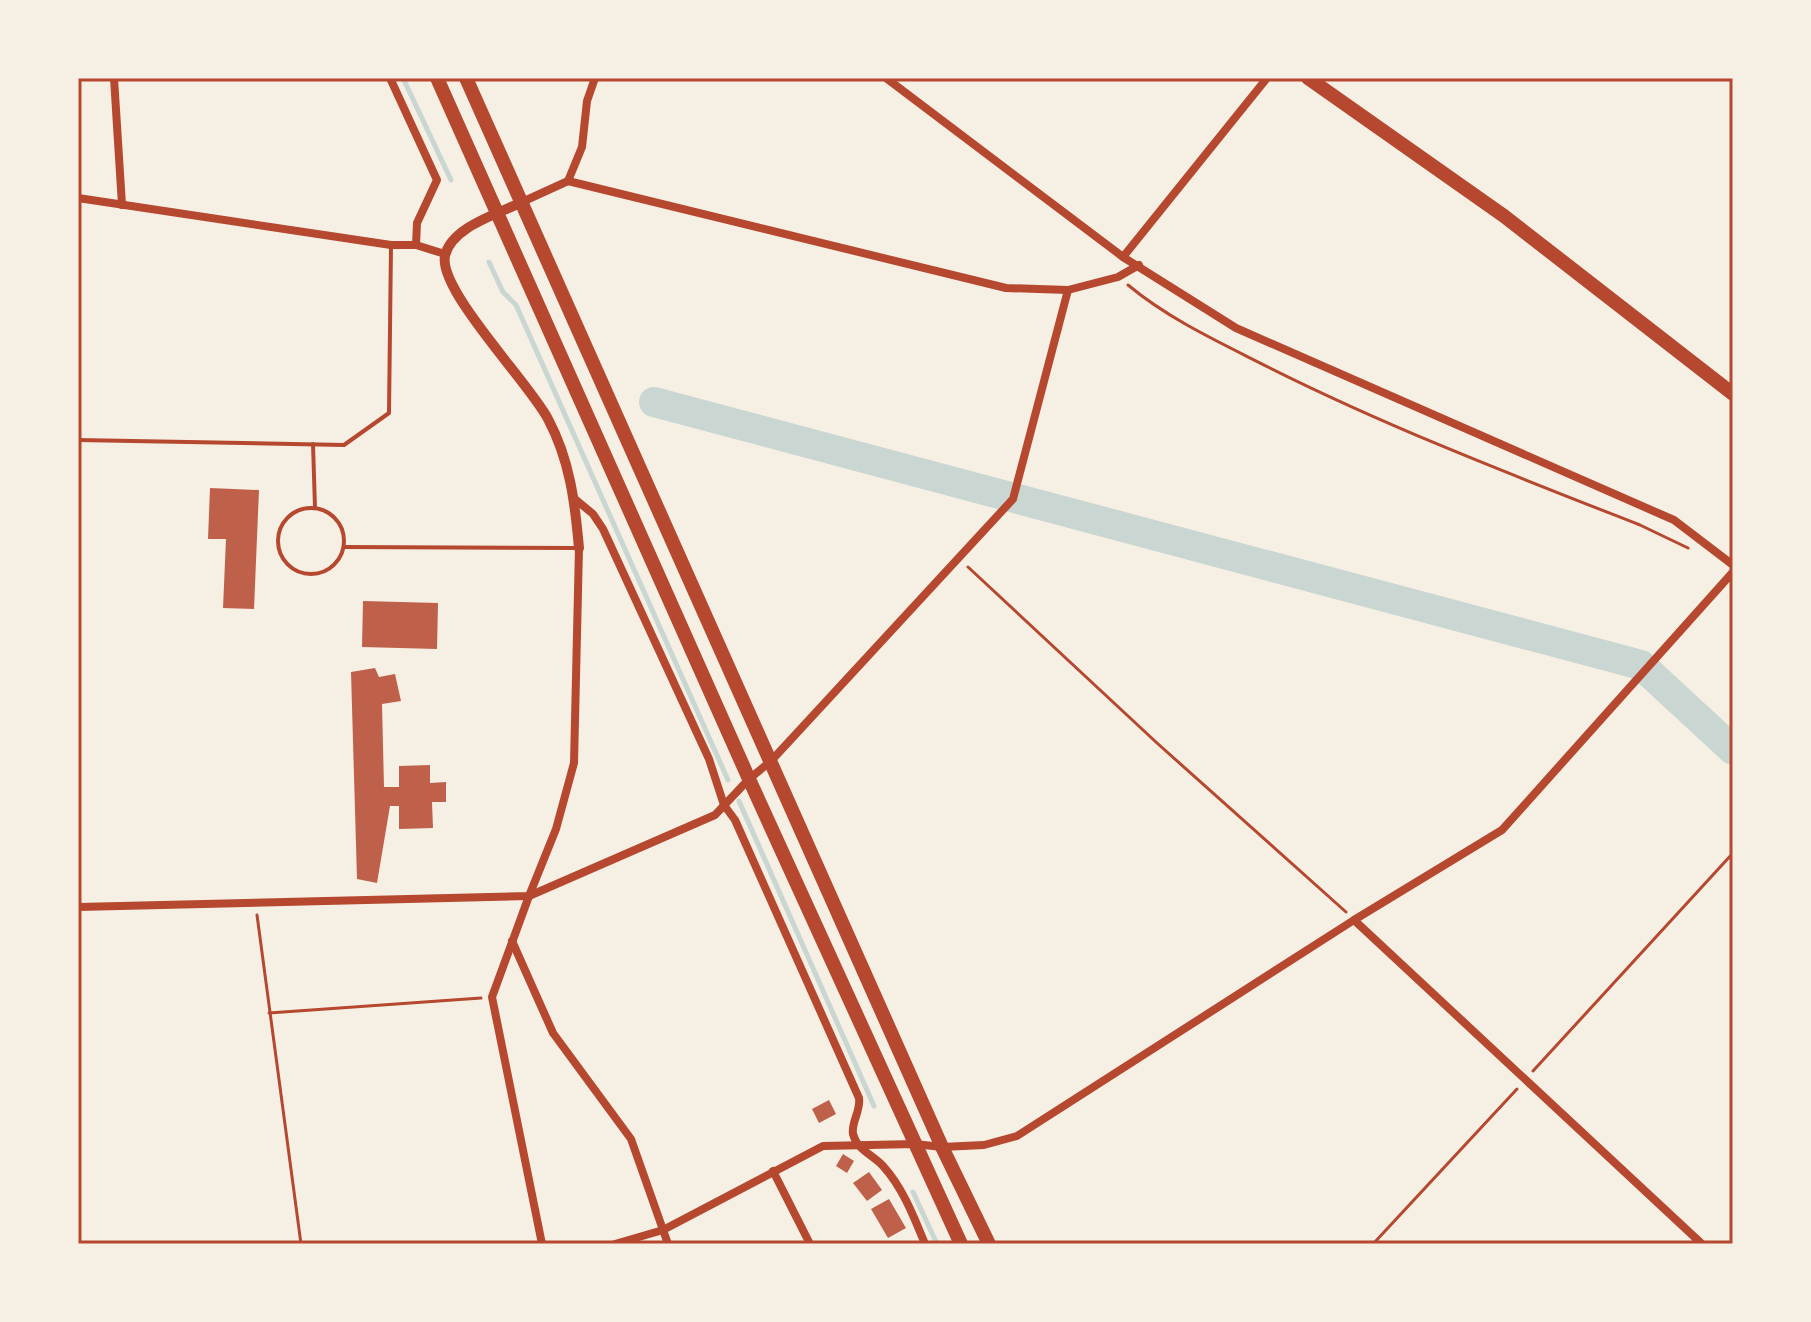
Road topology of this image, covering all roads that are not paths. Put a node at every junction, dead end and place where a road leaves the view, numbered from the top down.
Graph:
1 (114, 78) edge
2 (390, 78) edge
3 (437, 78) edge
4 (466, 78) edge
5 (595, 78) edge
6 (886, 78) edge
7 (1267, 78) edge
8 (1308, 78) edge
9 (568, 181) junction
10 (78, 198) edge
11 (522, 202) junction
12 (122, 205) junction
13 (498, 214) junction
14 (391, 245) junction
15 (416, 245) junction
16 (445, 254) junction
17 (1123, 257) junction
18 (1139, 265) junction
19 (1068, 290) junction
20 (1733, 394) edge
21 (78, 440) edge
22 (313, 444) junction
23 (575, 499) junction
24 (315, 508) junction
25 (344, 547) junction
26 (579, 548) junction
27 (1733, 565) edge
28 (1733, 572) edge
29 (771, 761) junction
30 (749, 779) junction
31 (724, 805) junction
32 (529, 896) junction
33 (78, 907) edge
34 (1354, 920) junction
35 (512, 941) junction
36 (915, 1144) junction
37 (858, 1145) junction
38 (942, 1147) junction
39 (773, 1171) junction
40 (663, 1230) junction
41 (542, 1244) edge
42 (615, 1244) edge
43 (668, 1244) edge
44 (810, 1244) edge
45 (925, 1244) edge
46 (961, 1244) edge
47 (989, 1244) edge
48 (1702, 1244) edge

1 - 12 street
2 - 15 street
3 - 13 main road
4 - 11 main road
5 - 9 street
6 - 17 street
7 - 17 street
8 - 20 main road
9 - 11 street
9 - 19 street
10 - 12 street
11 - 13 street
11 - 29 main road
12 - 14 street
13 - 16 street
13 - 30 main road
14 - 15 street
14 - 22 lane
15 - 16 street
16 - 23 street
17 - 18 street
18 - 19 street
18 - 27 street
19 - 29 street
21 - 22 lane
22 - 24 lane
23 - 26 street
23 - 31 street
24 - 25 lane
24 - 25 lane
25 - 26 lane
26 - 32 street
28 - 34 street
29 - 30 street
29 - 38 main road
30 - 31 street
30 - 36 main road
31 - 32 street
31 - 37 street
32 - 33 street
32 - 35 street
34 - 38 street
34 - 48 street
35 - 40 street
35 - 41 street
36 - 37 street
36 - 38 street
36 - 46 main road
37 - 39 street
37 - 45 street
38 - 47 main road
39 - 40 street
39 - 44 street
40 - 42 street
40 - 43 street

